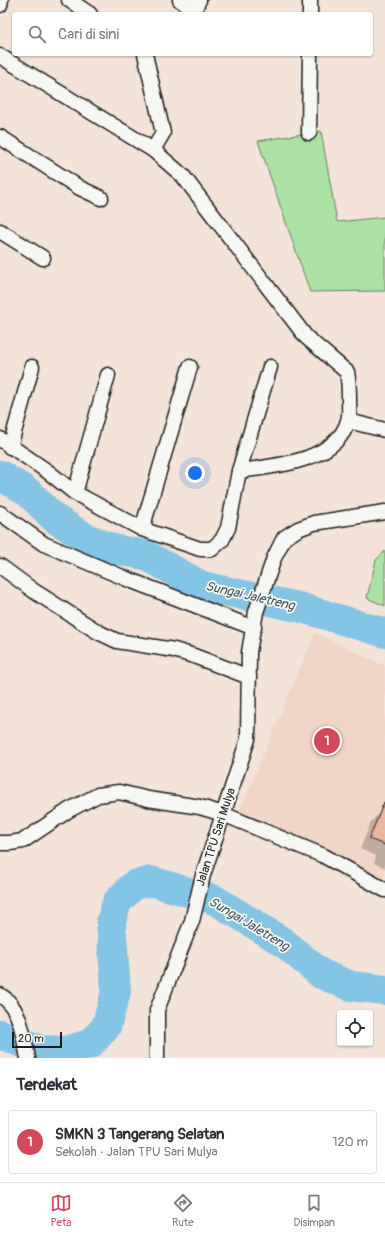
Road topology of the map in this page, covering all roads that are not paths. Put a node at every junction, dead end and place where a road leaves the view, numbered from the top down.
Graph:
1 (1, 0) edge
2 (69, 0) edge
3 (180, 0) edge
4 (199, 0) edge
5 (310, 0) edge
6 (0, 5) edge
7 (87, 12) edge
8 (310, 12) edge
9 (0, 56) edge
10 (145, 56) edge
11 (310, 56) edge
12 (309, 132) dead end
13 (0, 137) edge
14 (153, 150) junction
15 (101, 198) dead end
16 (0, 231) edge
17 (43, 258) dead end
18 (32, 367) dead end
19 (190, 367) dead end
20 (270, 367) dead end
21 (108, 375) dead end
22 (348, 421) junction
23 (385, 430) edge
24 (5, 443) edge
25 (239, 471) junction
26 (75, 493) junction
27 (385, 512) edge
28 (0, 513) edge
29 (142, 529) junction
30 (0, 566) edge
31 (254, 628) junction
32 (248, 676) junction
33 (223, 814) junction
34 (0, 843) edge
35 (385, 890) edge
36 (0, 995) edge
37 (28, 1058) edge
38 (157, 1058) edge

1 - 6 street
2 - 7 street
3 - 4 street
5 - 8 street
9 - 14 street
10 - 14 street
11 - 12 street
13 - 15 street
14 - 22 street
16 - 17 street
18 - 24 street
19 - 29 street
20 - 25 street
21 - 26 street
22 - 23 street
22 - 25 street
24 - 26 street
25 - 29 street
26 - 29 street
27 - 31 street, Jalan TPU Sari Mulya
28 - 31 street
30 - 32 street
31 - 32 street, Jalan TPU Sari Mulya
32 - 33 street, Jalan TPU Sari Mulya
33 - 34 street
33 - 35 street
33 - 38 street, Jalan TPU Sari Mulya
36 - 37 street

